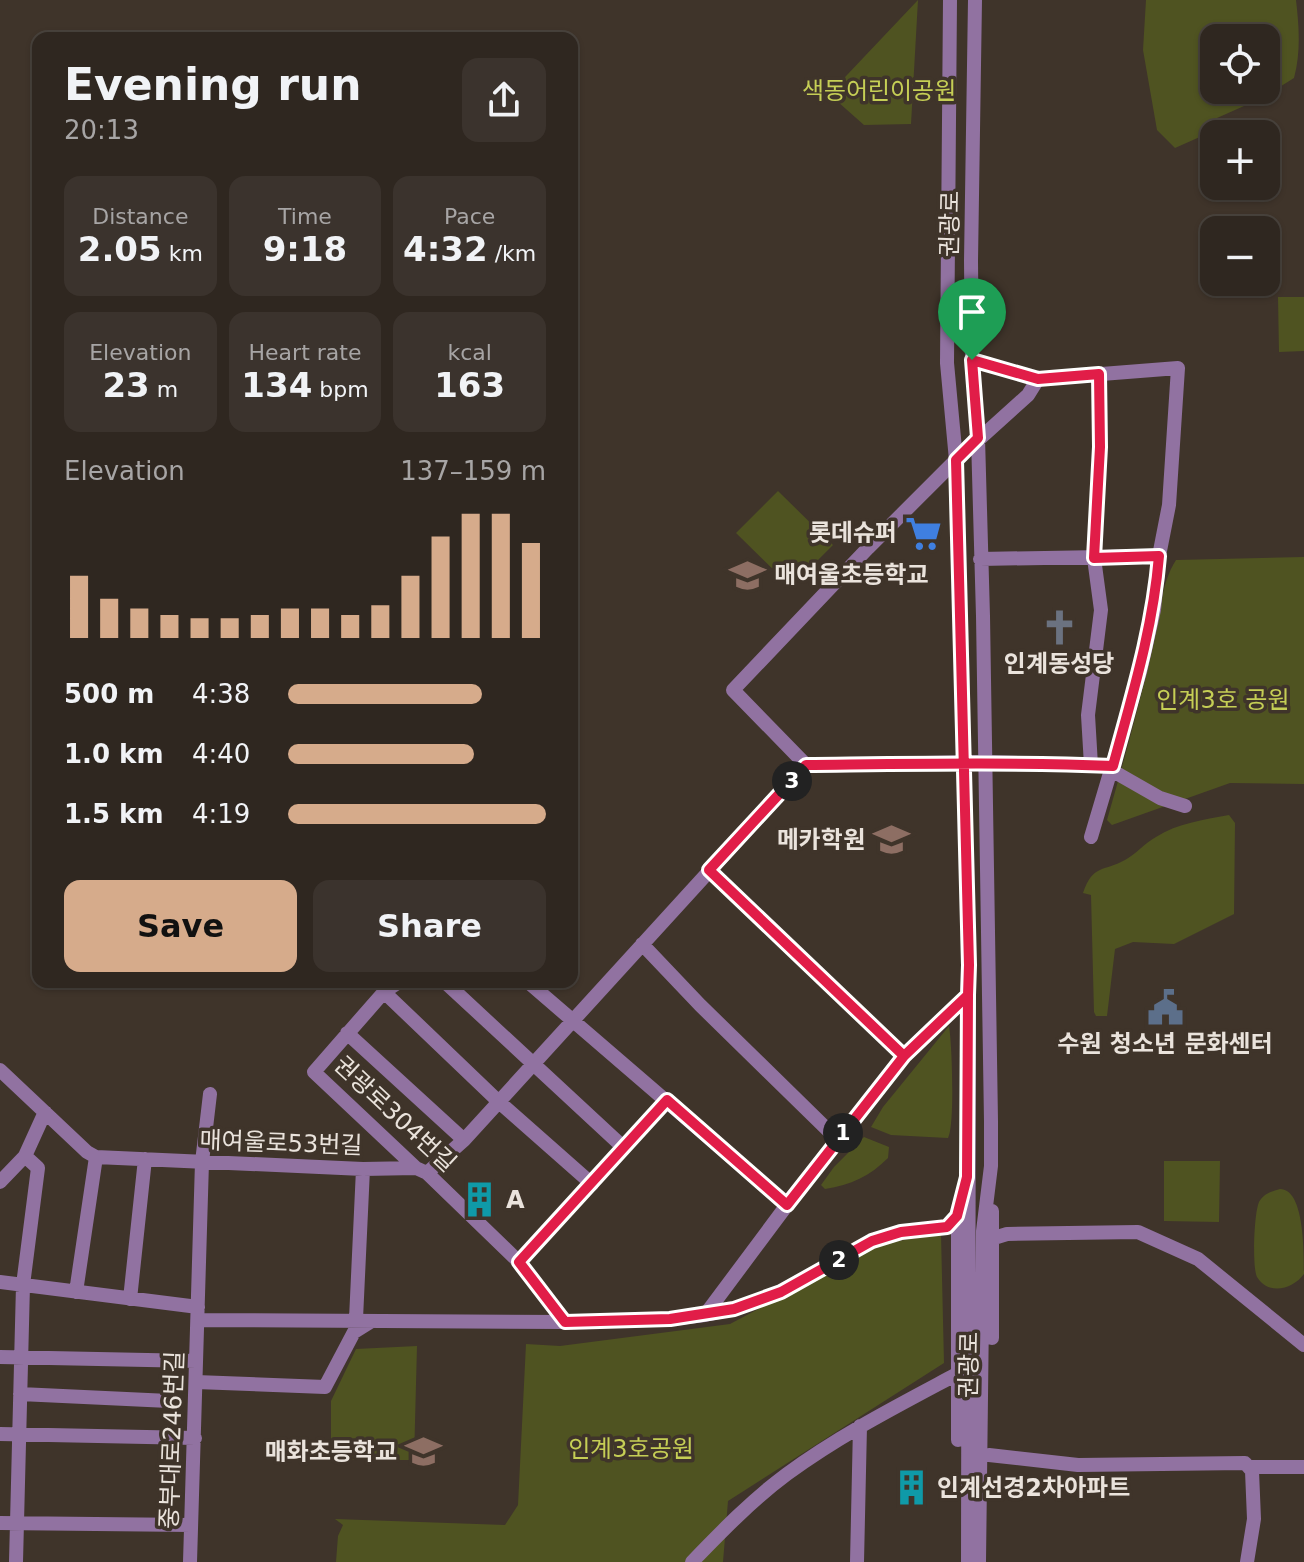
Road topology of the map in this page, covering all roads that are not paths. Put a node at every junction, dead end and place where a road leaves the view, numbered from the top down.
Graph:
1 (950, 0) edge
2 (975, 0) edge
3 (972, 360) junction
4 (1099, 374) junction
5 (1038, 379) junction
6 (978, 438) junction
7 (956, 460) junction
8 (1159, 556) junction
9 (1094, 558) junction
10 (980, 559) junction
11 (962, 762) junction
12 (984, 762) junction
13 (806, 765) junction
14 (1091, 765) junction
15 (1112, 768) junction
16 (1185, 806) dead end
17 (1091, 837) dead end
18 (709, 870) junction
19 (642, 944) junction
20 (390, 988) edge
21 (452, 988) edge
22 (535, 988) edge
23 (384, 992) junction
24 (968, 995) junction
25 (573, 1022) junction
26 (347, 1033) junction
27 (904, 1056) junction
28 (534, 1063) junction
29 (0, 1070) edge
30 (210, 1094) dead end
31 (667, 1100) junction
32 (499, 1102) junction
33 (45, 1112) junction
34 (464, 1140) junction
35 (838, 1140) junction
36 (623, 1147) junction
37 (25, 1156) junction
38 (96, 1157) junction
39 (145, 1159) junction
40 (202, 1162) junction
41 (363, 1169) junction
42 (990, 1169) junction
43 (421, 1171) junction
44 (967, 1177) junction
45 (0, 1182) edge
46 (592, 1184) junction
47 (787, 1205) junction
48 (957, 1216) junction
49 (994, 1238) junction
50 (519, 1262) junction
51 (976, 1276) junction
52 (0, 1282) edge
53 (23, 1285) junction
54 (76, 1292) junction
55 (130, 1299) junction
56 (198, 1313) junction
57 (705, 1315) junction
58 (363, 1321) junction
59 (565, 1322) junction
60 (1304, 1345) edge
61 (0, 1357) edge
62 (21, 1357) junction
63 (196, 1361) junction
64 (957, 1374) junction
65 (196, 1382) junction
66 (20, 1394) junction
67 (169, 1401) dead end
68 (860, 1426) junction
69 (0, 1434) edge
70 (19, 1435) junction
71 (195, 1438) junction
72 (989, 1455) junction
73 (1250, 1467) junction
74 (1304, 1467) edge
75 (0, 1523) edge
76 (17, 1523) junction
77 (191, 1525) junction
78 (16, 1562) edge
79 (190, 1562) edge
80 (692, 1562) edge
81 (857, 1562) edge
82 (960, 1562) edge
83 (968, 1562) edge
84 (979, 1562) edge
85 (987, 1562) edge
86 (1247, 1562) edge

1 - 7 street, 권광로
2 - 3 street, 권광로
3 - 5 street
3 - 6 street, 권광로
4 - 5 street
4 - 8 street
4 - 9 street
5 - 6 street
6 - 7 street
6 - 10 street, 권광로
7 - 11 street, 권광로
7 - 13 street
8 - 9 street
8 - 15 street
9 - 10 street
9 - 14 street
10 - 12 street, 권광로
11 - 12 street
11 - 13 street
11 - 24 street, 권광로
12 - 14 street
12 - 42 street, 권광로
13 - 18 street
14 - 15 street
15 - 16 street
15 - 17 street
18 - 19 street
18 - 27 street
19 - 25 street
19 - 35 street
20 - 23 street, 권광로304번길
21 - 28 street
22 - 25 street
23 - 26 street, 권광로304번길
23 - 32 street
24 - 27 street
24 - 44 street, 권광로
25 - 28 street
25 - 31 street
26 - 34 street
26 - 43 street, 권광로304번길
27 - 35 street
28 - 32 street
28 - 36 street
29 - 33 street
30 - 40 street, 중부대로246번길
31 - 36 street
31 - 47 street
32 - 34 street
32 - 46 street
33 - 37 street
33 - 38 street
34 - 43 street
35 - 47 street
36 - 46 street
37 - 45 street
37 - 53 street
38 - 39 street, 매여울로53번길
38 - 54 street
39 - 40 street, 매여울로53번길
39 - 55 street
40 - 41 street, 매여울로53번길
40 - 56 street, 중부대로246번길
41 - 43 street, 매여울로53번길
41 - 58 street
42 - 49 street, 권광로
42 - 51 street, 권광로
43 - 50 street, 권광로304번길
44 - 48 street, 권광로
44 - 51 street, 권광로
46 - 50 street
47 - 57 street
48 - 57 street
48 - 64 street, 권광로
49 - 60 street
49 - 72 street, 권광로
50 - 59 street, 권광로304번길
51 - 83 street
51 - 84 street
52 - 53 street
53 - 54 street
53 - 62 street
54 - 55 street
55 - 56 street
56 - 58 street, 중부대로246번길
56 - 63 street, 중부대로246번길
57 - 59 street
58 - 59 street
58 - 65 street
61 - 62 street
62 - 63 street
62 - 66 street
63 - 65 street, 중부대로246번길
64 - 68 street
64 - 82 street, 권광로
65 - 71 street, 중부대로246번길
66 - 67 street
66 - 70 street
68 - 80 street
68 - 81 street
69 - 70 street
70 - 71 street
70 - 76 street
71 - 77 street, 중부대로246번길
72 - 73 street
72 - 85 street, 권광로
73 - 74 street
73 - 86 street
75 - 76 street
76 - 77 street
76 - 78 street
77 - 79 street, 중부대로246번길

